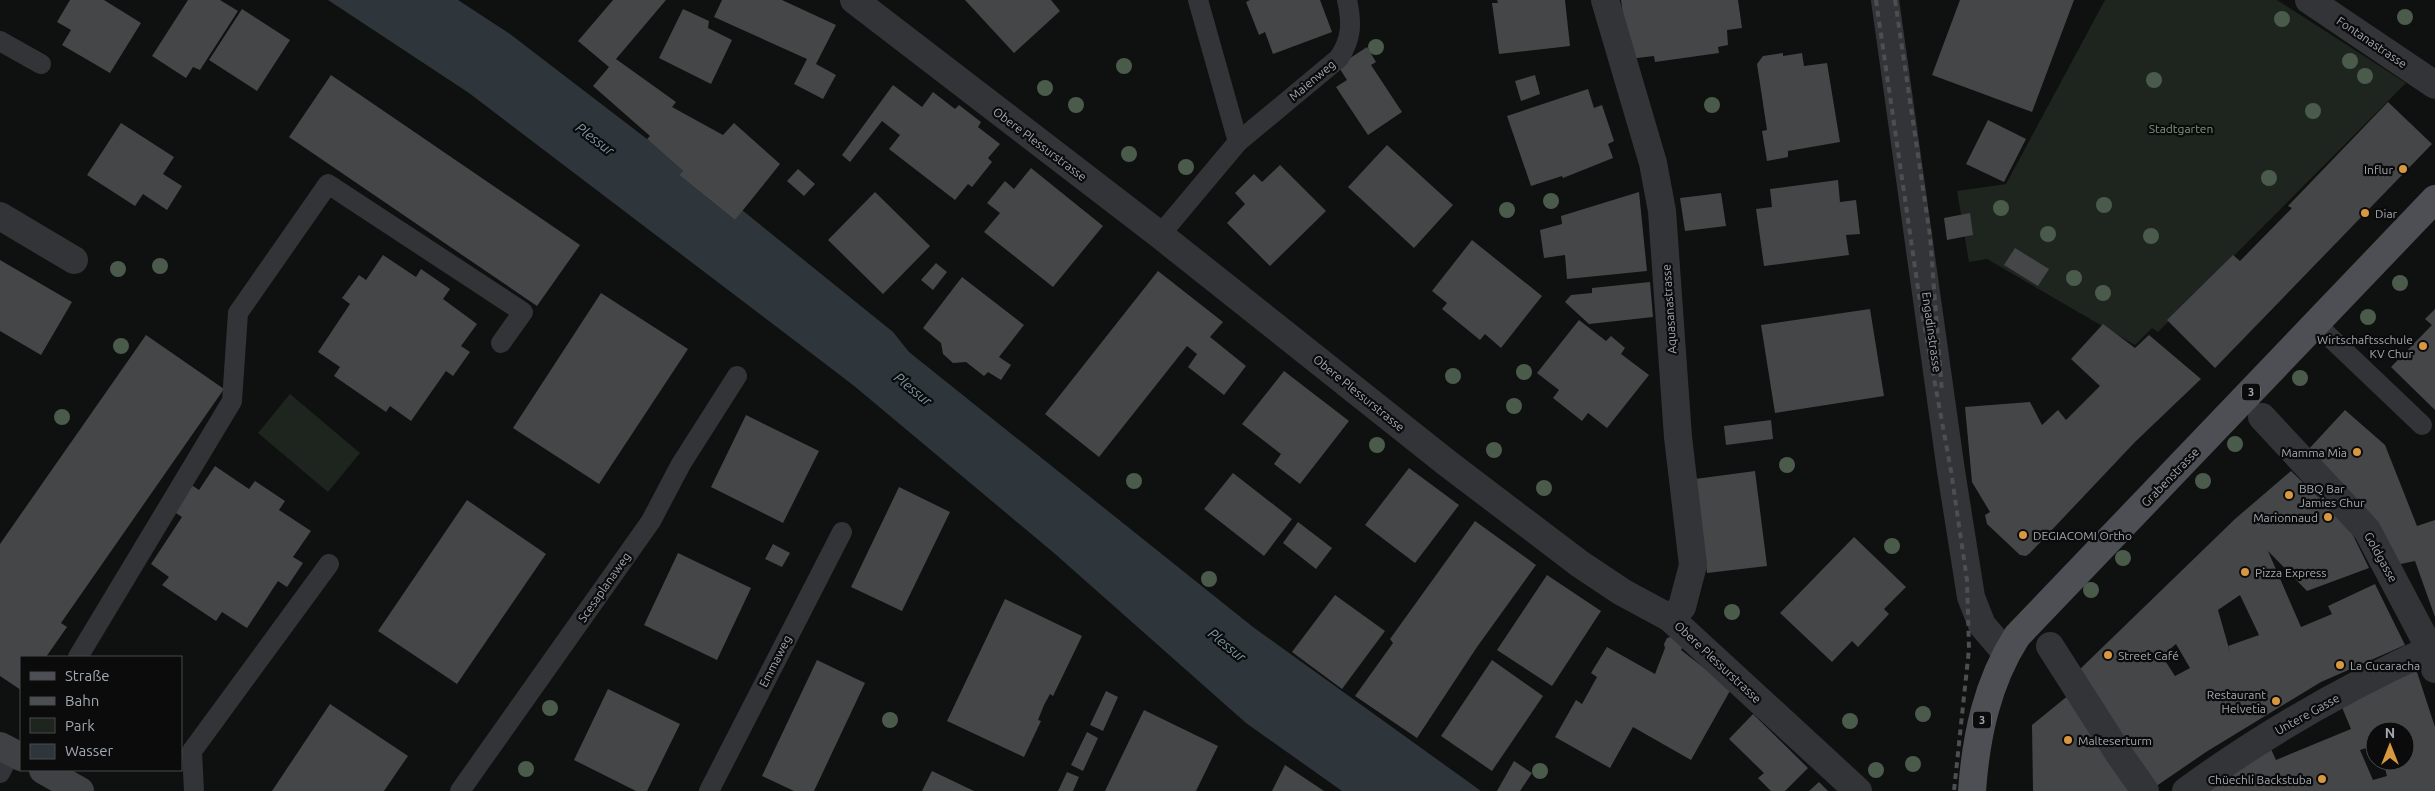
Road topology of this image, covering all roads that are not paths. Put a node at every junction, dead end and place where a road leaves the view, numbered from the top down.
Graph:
1 (854, 0) edge
2 (1198, 0) edge
3 (1347, 0) edge
4 (1605, 0) edge
5 (1884, 0) edge
6 (2309, 0) edge
7 (0, 41) edge
8 (41, 64) dead end
9 (2435, 85) edge
10 (1238, 142) junction
11 (2435, 199) edge
12 (0, 216) edge
13 (1160, 235) junction
14 (74, 260) dead end
15 (2316, 324) junction
16 (501, 343) dead end
17 (737, 376) dead end
18 (2262, 417) dead end
19 (2422, 425) dead end
20 (842, 532) dead end
21 (329, 564) dead end
22 (1670, 618) junction
23 (2050, 646) dead end
24 (2006, 653) junction
25 (2433, 655) edge
26 (79, 656) edge
27 (187, 748) edge
28 (45, 771) edge
29 (80, 791) edge
30 (194, 791) edge
31 (460, 791) edge
32 (709, 791) edge
33 (1858, 791) edge
34 (1972, 791) edge
35 (2145, 791) edge
36 (2186, 791) edge

1 - 13 street, Obere Plessurstrasse
2 - 10 lane
3 - 10 lane, Maienweg
4 - 22 street, Aquasanastrasse
5 - 24 street, Engadinstrasse
6 - 9 street, Fontanastrasse
7 - 8 lane
10 - 13 lane, Maienweg
11 - 15 main road, Grabenstrasse / 3
12 - 14 street
13 - 22 street, Obere Plessurstrasse
15 - 19 lane
15 - 24 main road, Grabenstrasse / 3
16 - 26 lane
17 - 31 lane, Scesaplanaweg
18 - 25 street, Goldgasse
20 - 32 lane, Emmaweg
21 - 27 lane
22 - 33 street, Obere Plessurstrasse
23 - 35 street
24 - 34 main road, Grabenstrasse / 3
25 - 36 street, Untere Gasse
27 - 30 lane
28 - 29 street

